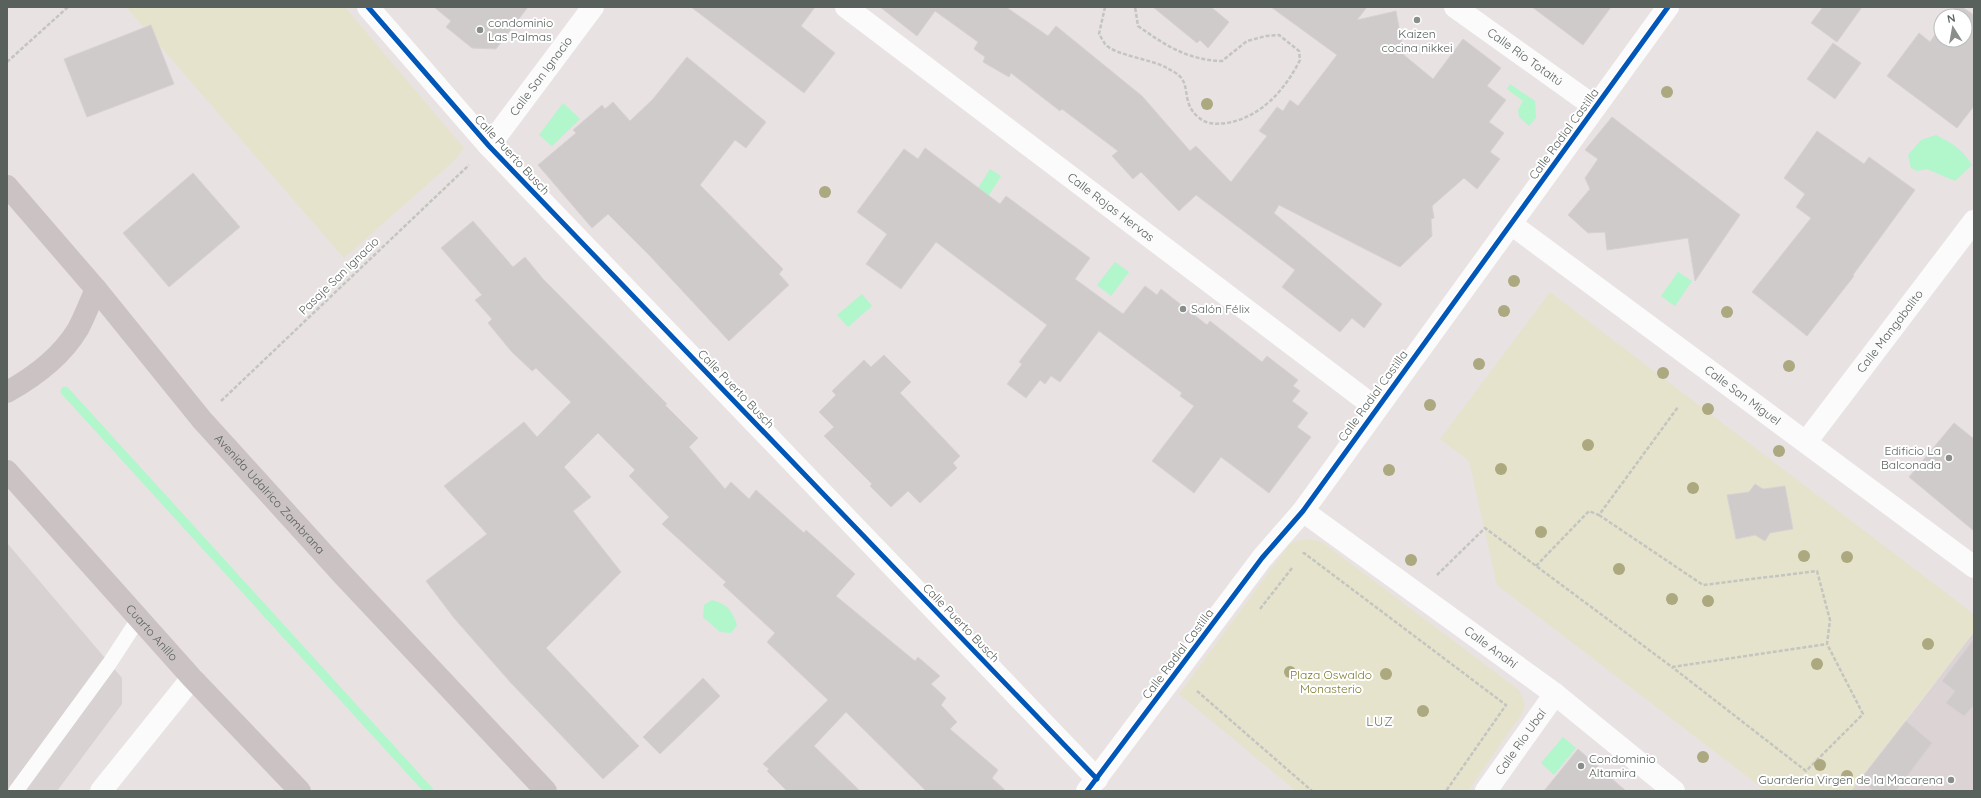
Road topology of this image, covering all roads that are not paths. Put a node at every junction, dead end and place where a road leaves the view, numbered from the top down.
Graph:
1 (368, 7) edge
2 (593, 7) edge
3 (846, 7) edge
4 (1455, 7) edge
5 (1668, 7) edge
6 (1595, 107) junction
7 (489, 146) junction
8 (7, 186) edge
9 (1974, 221) edge
10 (1511, 224) junction
11 (96, 289) junction
12 (7, 392) edge
13 (1376, 408) junction
14 (1806, 442) junction
15 (7, 471) edge
16 (1303, 511) junction
17 (1974, 567) edge
18 (139, 618) junction
19 (192, 678) junction
20 (1555, 694) junction
21 (1092, 785) edge
22 (16, 791) edge
23 (100, 791) edge
24 (300, 791) edge
25 (546, 791) edge
26 (1486, 791) edge
27 (1674, 791) edge

1 - 7 street, Calle Puerto Busch
2 - 7 street, Calle San Ignacio
3 - 13 street, Calle Rojas Hervas
4 - 6 street, Calle Río Totaitú
5 - 6 street, Calle Radial Castilla
6 - 10 street, Calle Radial Castilla
7 - 21 street, Calle Puerto Busch
8 - 11 highway, Avenida Udalrico Zambrana
9 - 14 street, Calle Mangabalito
10 - 13 street, Calle Radial Castilla
10 - 14 street, Calle San Miguel
11 - 12 highway
11 - 25 highway, Avenida Udalrico Zambrana
13 - 16 street, Calle Radial Castilla
14 - 17 street, Calle San Miguel
15 - 18 highway, Cuarto Anillo
16 - 20 street, Calle Anahí
16 - 21 street, Calle Radial Castilla
18 - 19 highway, Cuarto Anillo
18 - 22 lane
19 - 23 street
19 - 24 highway, Cuarto Anillo
20 - 26 street, Calle Río Ubaí
20 - 27 street, Calle Anahí

